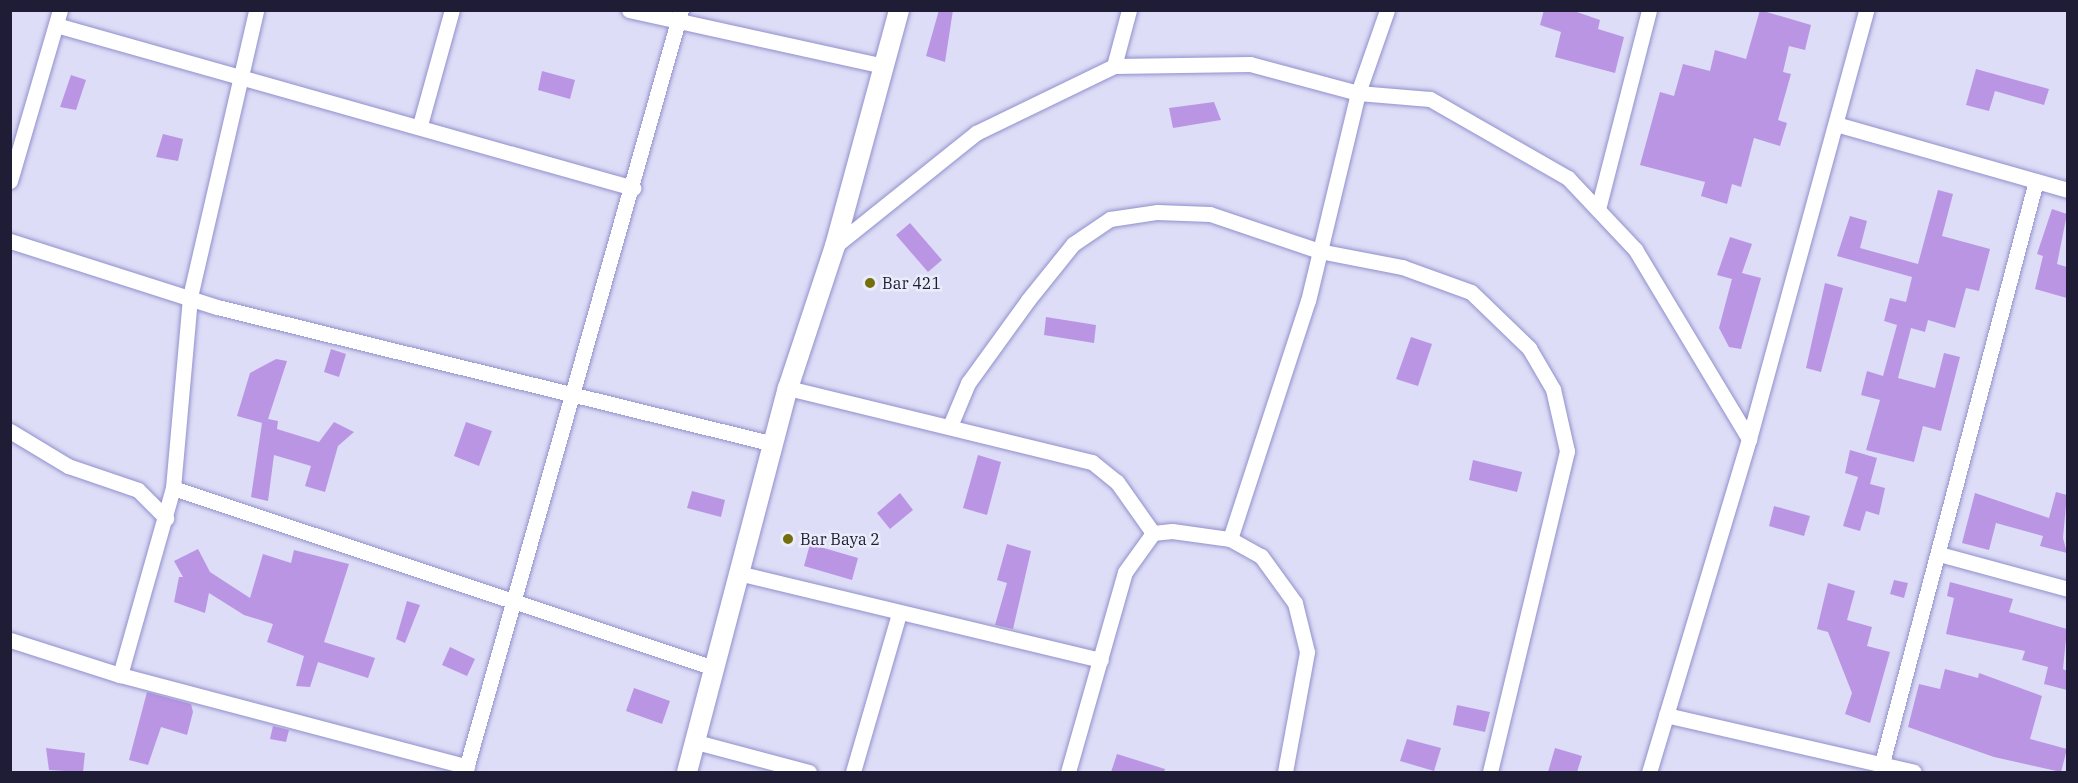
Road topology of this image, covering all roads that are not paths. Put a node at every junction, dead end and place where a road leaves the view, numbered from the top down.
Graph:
1 (255, 10) edge
2 (452, 10) edge
3 (628, 10) edge
4 (900, 10) edge
5 (1129, 10) edge
6 (1387, 10) edge
7 (1649, 10) edge
8 (1866, 10) edge
9 (679, 17) edge
10 (58, 18) edge
11 (884, 66) junction
12 (1114, 66) junction
13 (240, 75) junction
14 (1358, 93) junction
15 (1836, 124) junction
16 (420, 126) junction
17 (10, 181) edge
18 (2037, 181) junction
19 (633, 188) junction
20 (2067, 190) edge
21 (1598, 208) junction
22 (10, 241) edge
23 (835, 246) junction
24 (1319, 251) junction
25 (190, 297) junction
26 (788, 388) junction
27 (576, 392) junction
28 (950, 426) junction
29 (10, 431) edge
30 (1749, 439) junction
31 (774, 444) junction
32 (173, 488) junction
33 (166, 518) junction
34 (1153, 533) junction
35 (1230, 538) junction
36 (1939, 554) junction
37 (738, 573) junction
38 (2067, 589) edge
39 (517, 602) junction
40 (898, 614) junction
41 (10, 640) edge
42 (1101, 660) junction
43 (714, 668) junction
44 (120, 675) junction
45 (1666, 715) junction
46 (696, 742) junction
47 (1882, 763) junction
48 (466, 770) edge
49 (687, 772) edge
50 (809, 772) edge
51 (853, 772) edge
52 (1068, 772) edge
53 (1286, 772) edge
54 (1490, 772) edge
55 (1649, 772) edge
56 (1914, 772) edge

1 - 13 street
2 - 16 street
3 - 9 street
4 - 11 street
5 - 12 street
6 - 14 street
7 - 21 street
8 - 15 street
9 - 11 street
9 - 19 street
10 - 13 street
10 - 17 street
11 - 23 street
12 - 14 street
12 - 23 street
13 - 16 street
13 - 25 street
14 - 21 street
14 - 24 street
15 - 18 street
15 - 30 street
16 - 19 street
18 - 20 street
18 - 36 street
19 - 27 street
21 - 30 street
22 - 25 street
23 - 26 street
24 - 28 street
24 - 35 street
24 - 54 street
25 - 27 street
25 - 32 street
26 - 28 street
26 - 31 street
27 - 31 street
27 - 39 street
28 - 34 street
29 - 33 street
30 - 45 street
31 - 37 street
32 - 33 street
32 - 39 street
33 - 44 street
34 - 35 street
34 - 42 street
35 - 53 street
36 - 38 street
36 - 47 street
37 - 40 street
37 - 43 street
39 - 43 street
39 - 48 street
40 - 42 street
40 - 51 street
41 - 44 street
42 - 52 street
43 - 46 street
44 - 48 street
45 - 47 street
45 - 55 street
46 - 49 street
46 - 50 street
47 - 56 street

